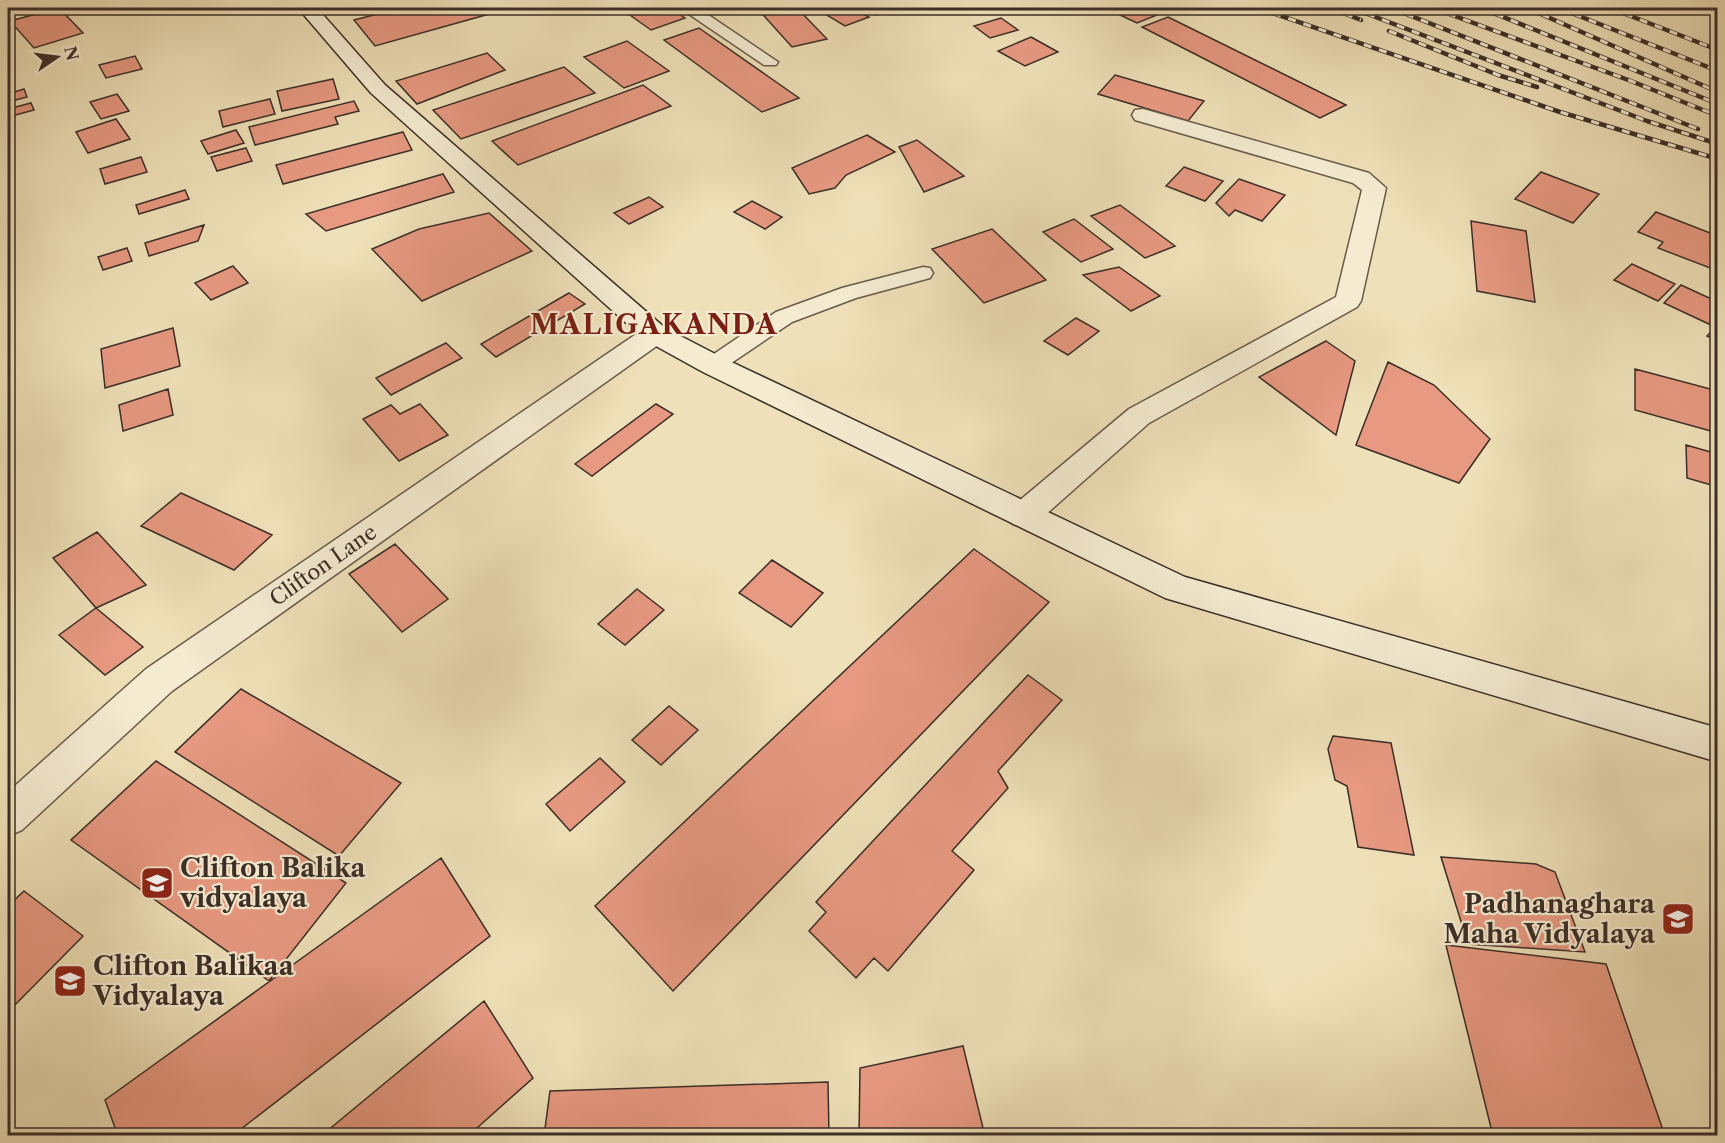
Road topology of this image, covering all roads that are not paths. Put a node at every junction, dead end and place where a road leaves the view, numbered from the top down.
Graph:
1 (307, 8) edge
2 (688, 8) edge
3 (770, 62) dead end
4 (1143, 115) dead end
5 (923, 273) dead end
6 (655, 333) junction
7 (713, 365) junction
8 (1024, 515) junction
9 (1718, 745) edge
10 (8, 818) edge

1 - 6 main road
2 - 3 lane
4 - 8 main road
5 - 7 lane
6 - 7 main road
6 - 10 main road, Clifton Lane
7 - 8 main road
8 - 9 main road

